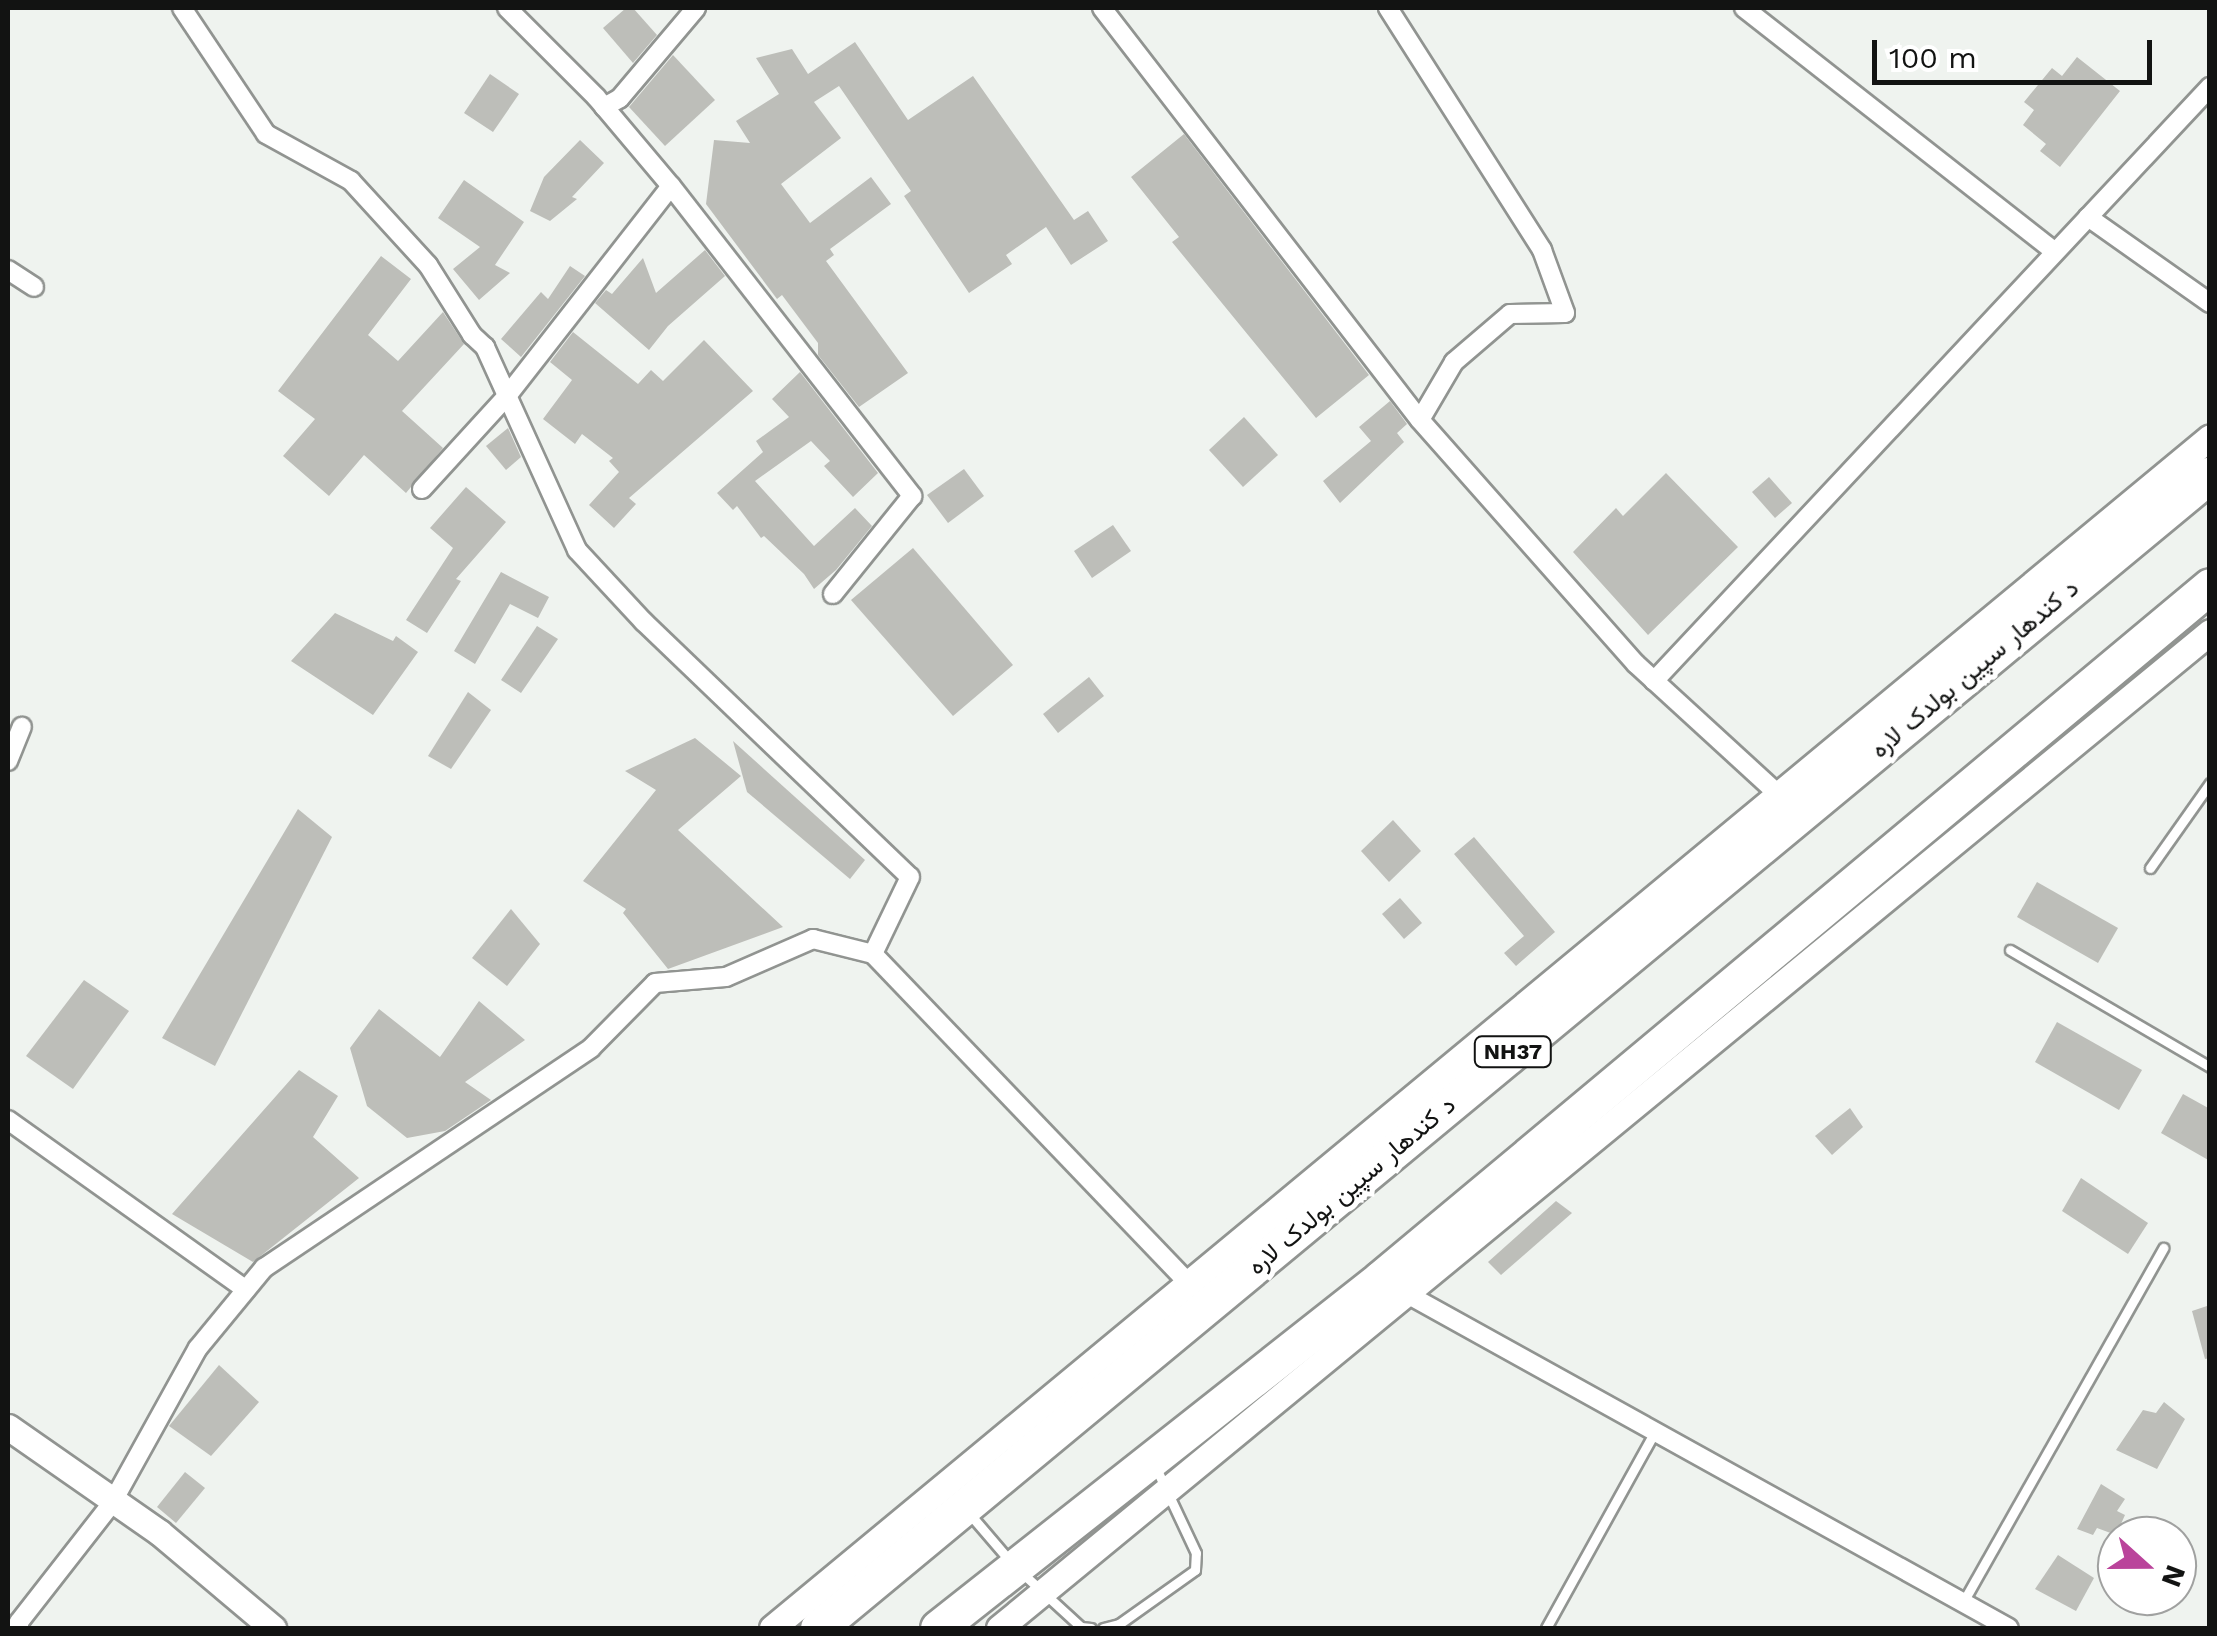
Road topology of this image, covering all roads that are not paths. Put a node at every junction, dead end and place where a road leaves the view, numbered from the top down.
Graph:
1 (182, 8) edge
2 (507, 8) edge
3 (696, 8) edge
4 (1102, 8) edge
5 (1388, 8) edge
6 (1745, 8) edge
7 (2210, 86) edge
8 (604, 107) junction
9 (671, 186) junction
10 (2088, 216) junction
11 (2055, 252) junction
12 (8, 270) edge
13 (34, 287) dead end
14 (2210, 304) edge
15 (507, 396) junction
16 (1420, 420) junction
17 (2210, 438) edge
18 (2210, 475) edge
19 (422, 489) dead end
20 (2210, 586) edge
21 (834, 594) dead end
22 (2210, 632) edge
23 (1654, 681) junction
24 (22, 727) dead end
25 (8, 761) edge
26 (2210, 783) edge
27 (1778, 794) junction
28 (2150, 868) dead end
29 (2010, 950) dead end
30 (873, 954) junction
31 (2210, 1067) edge
32 (8, 1120) edge
33 (2162, 1248) dead end
34 (1188, 1283) junction
35 (246, 1290) junction
36 (1407, 1294) junction
37 (8, 1427) edge
38 (1654, 1431) junction
39 (1160, 1475) junction
40 (955, 1495) junction
41 (112, 1503) junction
42 (1016, 1567) junction
43 (1041, 1594) junction
44 (1962, 1602) junction
45 (19, 1628) edge
46 (273, 1628) edge
47 (772, 1628) edge
48 (818, 1628) edge
49 (938, 1628) edge
50 (999, 1628) edge
51 (1091, 1628) edge
52 (1102, 1628) edge
53 (1546, 1628) edge
54 (2009, 1628) edge

1 - 15 street
2 - 8 street
3 - 8 street
4 - 16 street
5 - 16 street
6 - 11 street
7 - 10 street
8 - 9 street
9 - 15 street
9 - 21 street
10 - 11 street
10 - 14 street
11 - 23 street
12 - 13 street
15 - 19 street
15 - 30 street
16 - 23 street
17 - 27 street
18 - 40 highway, د کندهار سپین بولدک لاره / NH37
20 - 39 highway
22 - 36 street
23 - 27 street
24 - 25 street
26 - 28 lane
27 - 34 street
29 - 31 lane
30 - 34 street
30 - 35 street
32 - 35 street
33 - 44 lane
34 - 40 street
35 - 41 street
36 - 38 street
36 - 39 street
37 - 41 street
38 - 44 street
38 - 53 lane
39 - 42 highway
39 - 43 street
39 - 52 lane
40 - 42 lane
40 - 47 street
40 - 48 highway, د کندهار سپین بولدک لاره / NH37
41 - 45 street
41 - 46 street
42 - 43 lane
42 - 49 highway
43 - 50 street
43 - 51 lane
44 - 54 street

